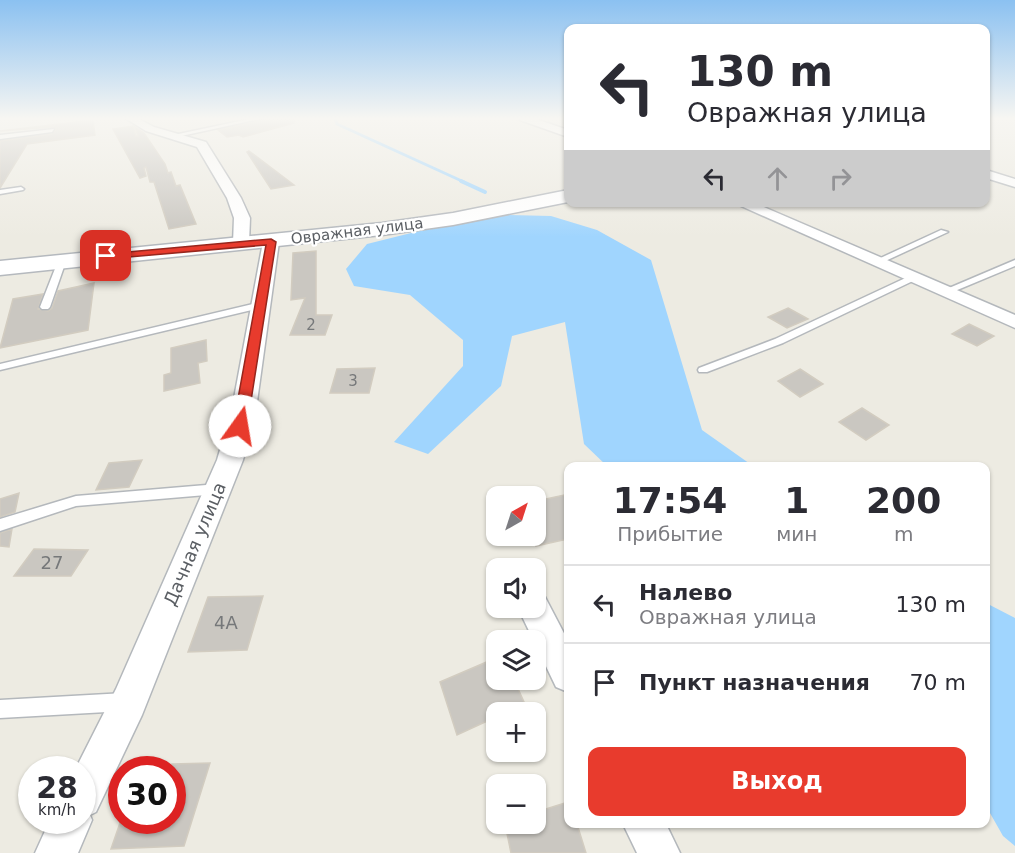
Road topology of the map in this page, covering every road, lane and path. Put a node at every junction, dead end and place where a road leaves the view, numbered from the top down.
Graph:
1 (210, 158) edge
2 (990, 175) edge
3 (1012, 180) edge
4 (21, 189) dead end
5 (0, 192) edge
6 (564, 197) edge
7 (751, 207) edge
8 (944, 232) dead end
9 (271, 242) junction
10 (241, 243) junction
11 (62, 261) junction
12 (878, 261) junction
13 (1015, 263) edge
14 (0, 268) edge
15 (914, 277) junction
16 (947, 291) junction
17 (261, 305) junction
18 (45, 306) dead end
19 (1015, 322) edge
20 (0, 367) edge
21 (703, 370) dead end
22 (218, 489) junction
23 (0, 525) edge
24 (539, 618) edge
25 (564, 667) edge
26 (129, 702) junction
27 (0, 709) edge
28 (96, 769) edge
29 (646, 828) edge
30 (65, 834) edge
31 (56, 853) edge
32 (659, 853) edge

1 - 10 street
2 - 3 street
4 - 5 lane
6 - 9 street, Овражная улица
7 - 12 street
8 - 12 lane
9 - 10 street, Овражная улица
9 - 17 street, Дачная улица
10 - 11 street, Овражная улица
11 - 14 street, Овражная улица
11 - 18 lane
12 - 15 street
13 - 16 lane
15 - 16 street
15 - 21 lane
16 - 19 street
17 - 20 lane
17 - 22 street, Дачная улица
22 - 23 lane
22 - 26 street, Дачная улица
24 - 25 street
26 - 27 lane
26 - 28 street, Дачная улица
29 - 32 street
30 - 31 street

